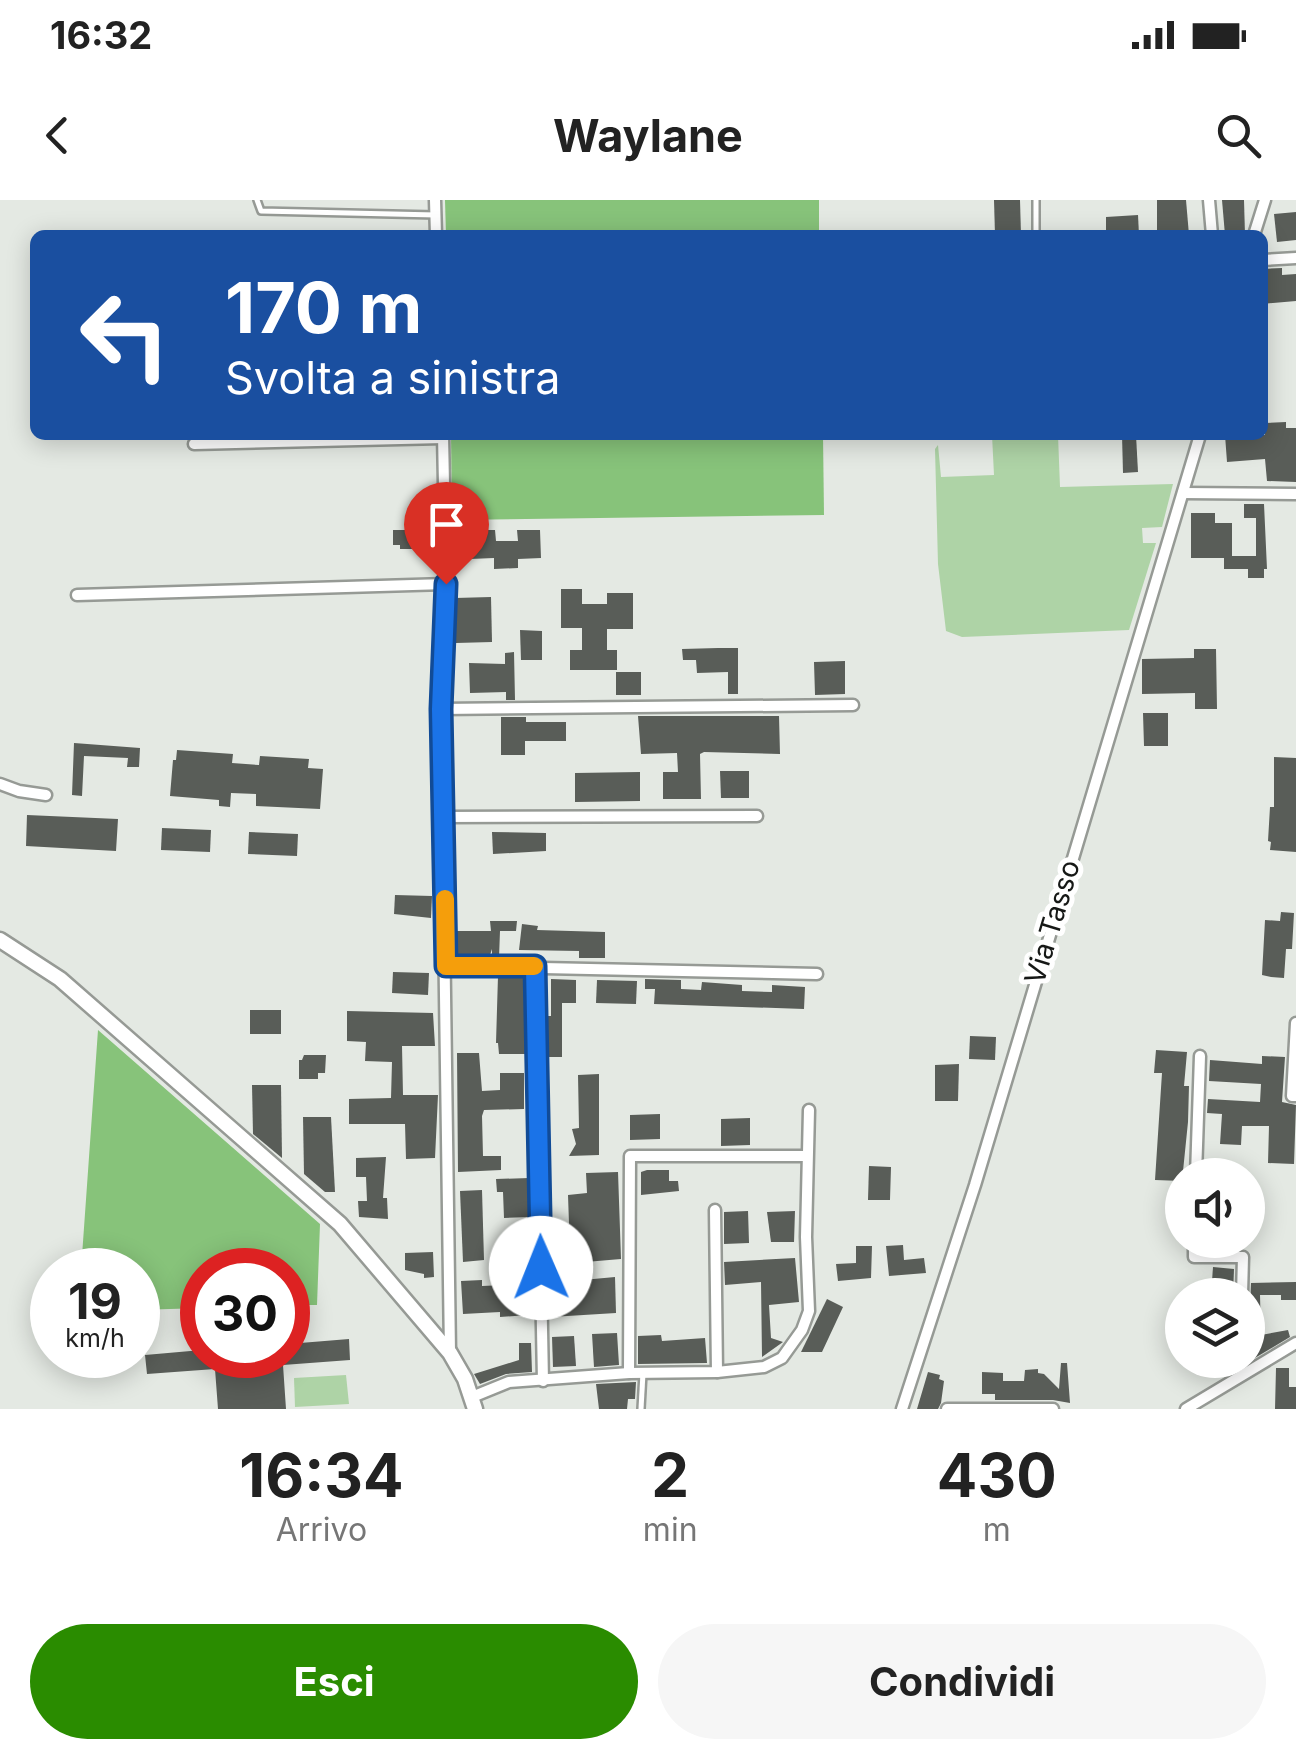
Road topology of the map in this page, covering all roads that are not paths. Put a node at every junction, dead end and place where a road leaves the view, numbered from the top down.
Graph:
1 (257, 200) edge
2 (435, 200) edge
3 (1036, 200) edge
4 (1209, 200) edge
5 (1265, 200) edge
6 (436, 215) junction
7 (436, 230) edge
8 (1036, 230) edge
9 (1212, 230) edge
10 (1256, 230) edge
11 (1296, 258) edge
12 (1268, 260) edge
13 (336, 440) edge
14 (443, 440) edge
15 (1199, 440) edge
16 (194, 444) dead end
17 (1183, 493) junction
18 (1296, 494) edge
19 (446, 584) junction
20 (77, 595) dead end
21 (853, 704) dead end
22 (441, 709) junction
23 (0, 784) edge
24 (46, 795) dead end
25 (444, 816) junction
26 (757, 816) dead end
27 (0, 940) edge
28 (446, 966) junction
29 (535, 966) junction
30 (817, 974) dead end
31 (1296, 1024) edge
32 (1200, 1056) dead end
33 (1296, 1096) edge
34 (809, 1110) dead end
35 (807, 1156) junction
36 (1197, 1158) edge
37 (715, 1210) dead end
38 (1296, 1343) edge
39 (450, 1353) junction
40 (1265, 1361) edge
41 (717, 1372) junction
42 (643, 1373) junction
43 (629, 1374) junction
44 (1236, 1378) edge
45 (543, 1381) junction
46 (473, 1403) edge
47 (642, 1409) edge
48 (902, 1409) edge
49 (948, 1409) edge
50 (1053, 1409) edge
51 (1186, 1409) edge

1 - 6 lane
2 - 6 street
3 - 8 lane
4 - 9 street
5 - 10 street
6 - 7 street
11 - 12 street
13 - 16 street
14 - 19 street
15 - 17 street, Via Tasso
17 - 18 street
17 - 48 street, Via Tasso
19 - 20 street
19 - 22 street
21 - 22 street
22 - 25 street
23 - 24 street
25 - 26 street
25 - 28 street
27 - 39 street
28 - 29 street
28 - 39 street
29 - 30 street
29 - 45 street
31 - 33 street
32 - 36 street
34 - 35 street
35 - 41 street
35 - 43 street
37 - 41 street
38 - 40 street
39 - 46 street
41 - 42 street
42 - 43 street
42 - 47 lane
43 - 45 street
44 - 51 street
45 - 46 street
49 - 50 street

